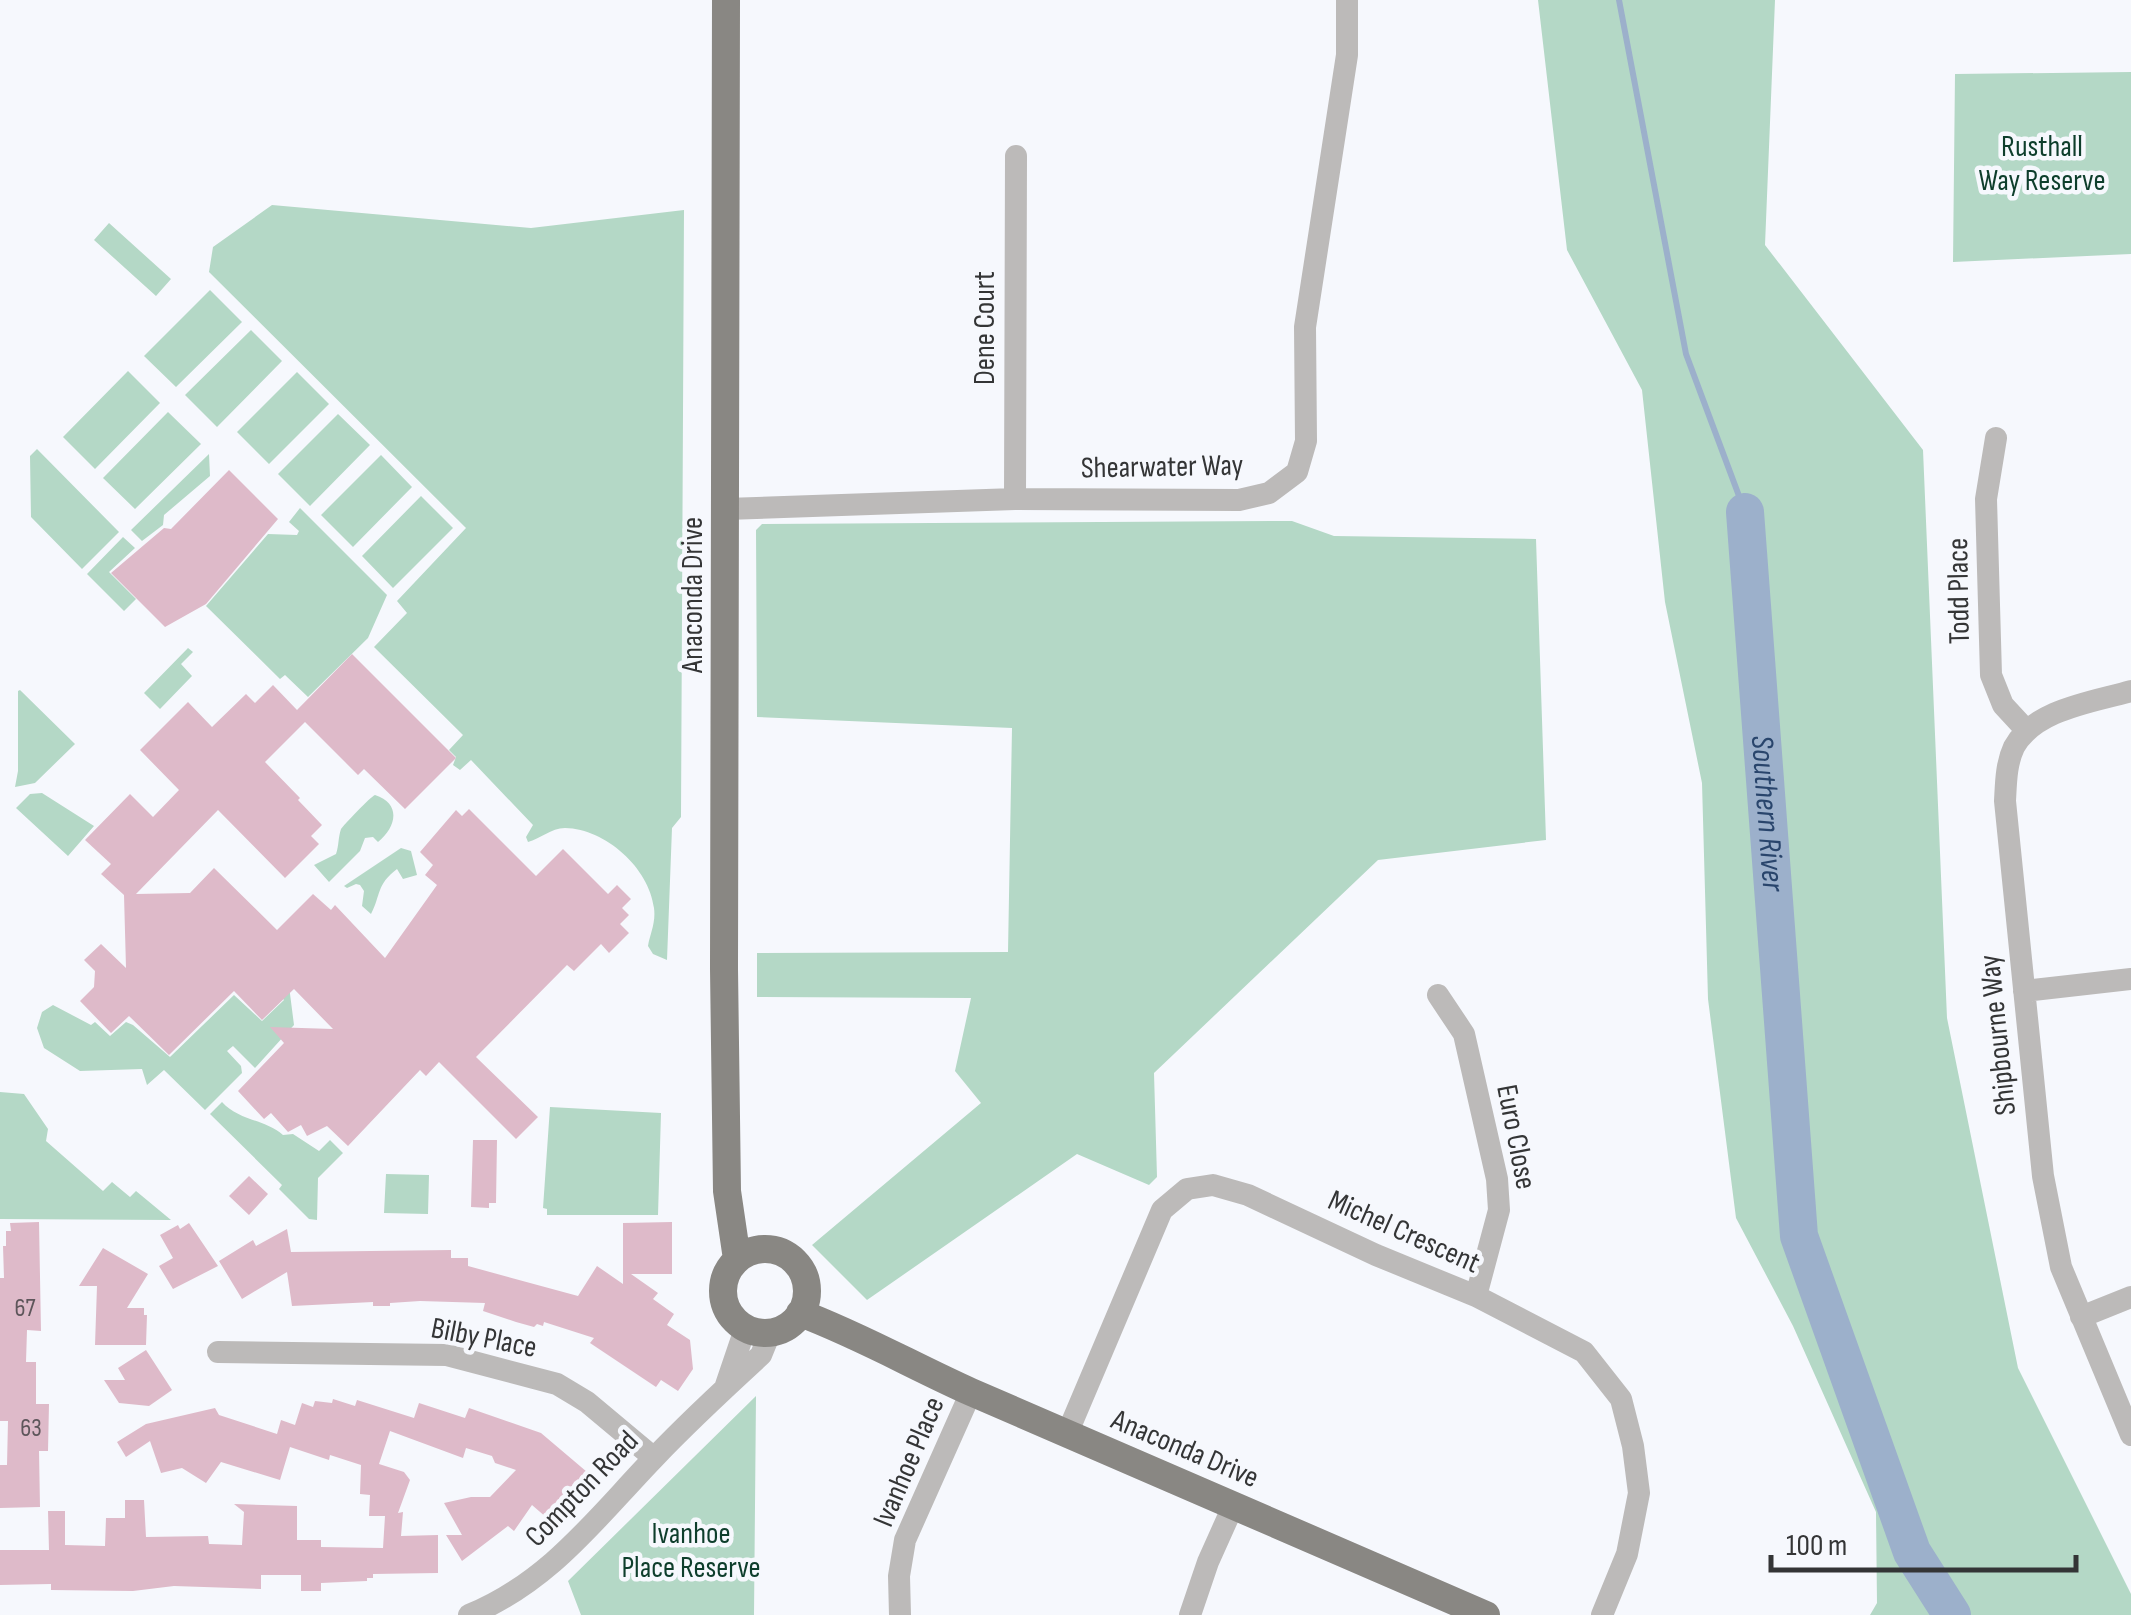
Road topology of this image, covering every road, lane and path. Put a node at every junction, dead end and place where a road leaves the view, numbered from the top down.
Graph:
1 (726, 0) edge
2 (1347, 0) edge
3 (1016, 156) dead end
4 (1996, 438) dead end
5 (1014, 500) junction
6 (726, 509) junction
7 (2131, 691) edge
8 (2027, 731) junction
9 (2131, 980) edge
10 (2024, 991) junction
11 (1438, 995) dead end
12 (748, 1254) junction
13 (806, 1284) junction
14 (1476, 1296) junction
15 (2131, 1297) edge
16 (800, 1313) junction
17 (2082, 1317) junction
18 (758, 1331) junction
19 (862, 1337) junction
20 (218, 1352) dead end
21 (971, 1392) junction
22 (1067, 1434) junction
23 (2131, 1435) edge
24 (654, 1458) junction
25 (1234, 1504) junction
26 (469, 1615) edge
27 (900, 1615) edge
28 (1190, 1615) edge
29 (1486, 1615) edge
30 (1602, 1615) edge

1 - 6 main road, Anaconda Drive
2 - 5 street, Shearwater Way
3 - 5 street, Dene Court
4 - 8 street, Todd Place
5 - 6 street, Shearwater Way
6 - 12 main road, Anaconda Drive
7 - 8 street
8 - 10 street, Shipbourne Way
9 - 10 street
10 - 17 street, Shipbourne Way
11 - 14 street, Euro Close
12 - 13 main road, Anaconda Drive
12 - 18 main road, Anaconda Drive
13 - 16 main road
13 - 19 main road, Anaconda Drive
14 - 22 street, Michel Crescent
14 - 30 street, Michel Crescent
15 - 17 street
16 - 18 main road
16 - 19 main road, Anaconda Drive
17 - 23 street, Shipbourne Way
18 - 24 street, Compton Road
19 - 21 main road, Anaconda Drive
20 - 24 street, Bilby Place
21 - 22 main road, Anaconda Drive
21 - 27 street, Ivanhoe Place
22 - 25 main road, Anaconda Drive
24 - 26 street, Compton Road
25 - 28 street
25 - 29 main road, Anaconda Drive

